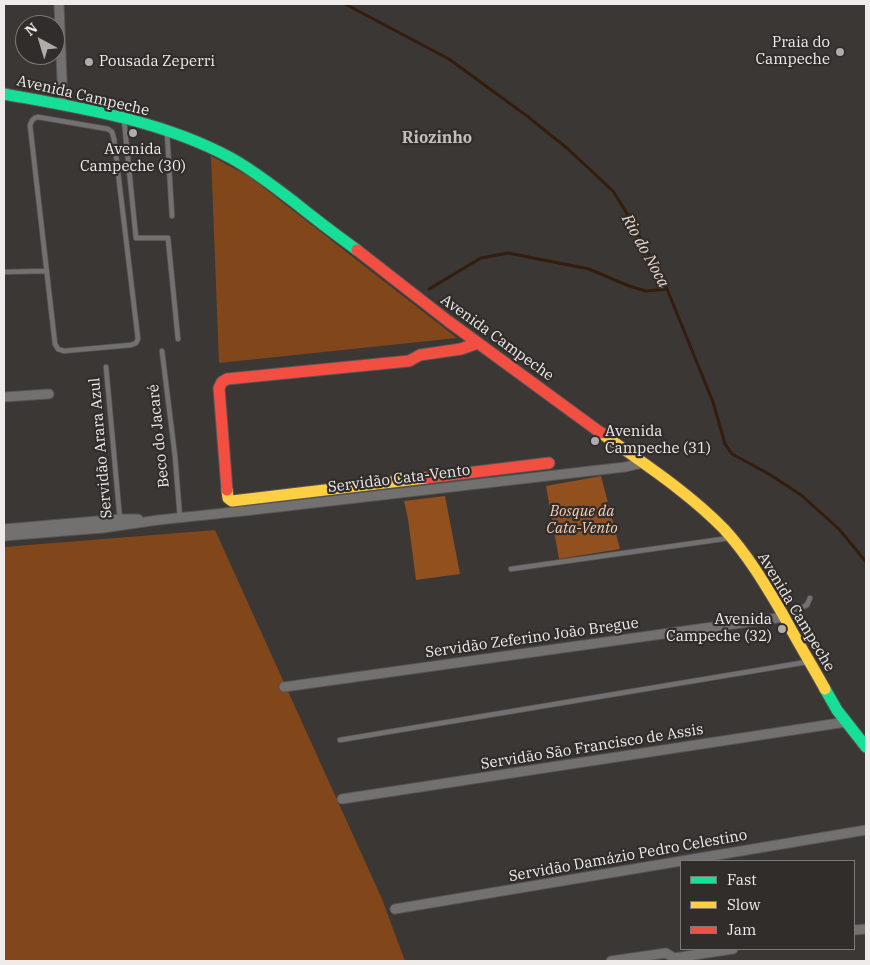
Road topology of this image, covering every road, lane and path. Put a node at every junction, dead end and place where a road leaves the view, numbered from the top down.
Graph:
1 (59, 4) edge
2 (4, 94) edge
3 (68, 108) junction
4 (124, 118) junction
5 (167, 132) junction
6 (172, 216) dead end
7 (47, 271) junction
8 (4, 272) edge
9 (178, 339) dead end
10 (478, 343) junction
11 (162, 351) dead end
12 (106, 367) dead end
13 (49, 394) dead end
14 (4, 398) edge
15 (549, 463) dead end
16 (643, 463) junction
17 (336, 493) junction
18 (180, 518) junction
19 (120, 522) junction
20 (6, 532) edge
21 (731, 537) junction
22 (511, 569) dead end
23 (810, 598) dead end
24 (784, 616) junction
25 (810, 661) junction
26 (284, 687) dead end
27 (846, 722) junction
28 (340, 740) dead end
29 (866, 748) edge
30 (342, 799) dead end
31 (866, 830) edge
32 (687, 860) edge
33 (680, 861) edge
34 (395, 909) dead end
35 (726, 950) edge
36 (611, 961) edge

1 - 3 street
2 - 3 main road, Avenida Campeche
3 - 4 main road, Avenida Campeche
4 - 5 main road, Avenida Campeche
4 - 9 lane
5 - 6 lane
5 - 10 main road, Avenida Campeche
7 - 7 lane
7 - 8 lane
10 - 16 main road, Avenida Campeche
10 - 17 main road
11 - 18 lane, Beco do Jacaré
12 - 19 lane, Servidão Arara Azul
13 - 14 street
15 - 17 main road
16 - 17 street, Servidão Cata-Vento
16 - 21 main road, Avenida Campeche
17 - 18 street, Servidão Cata-Vento
18 - 19 street, Servidão Cata-Vento
19 - 20 street, Servidão Cata-Vento
21 - 22 lane
21 - 24 main road, Avenida Campeche
23 - 24 lane
24 - 25 main road, Avenida Campeche
24 - 26 street, Servidão Zeferino João Bregue
25 - 27 main road, Avenida Campeche
25 - 28 lane
27 - 29 main road, Avenida Campeche
27 - 30 street, Servidão São Francisco de Assis
31 - 32 street, Servidão Damázio Pedro Celestino
33 - 34 street, Servidão Damázio Pedro Celestino
35 - 36 street

